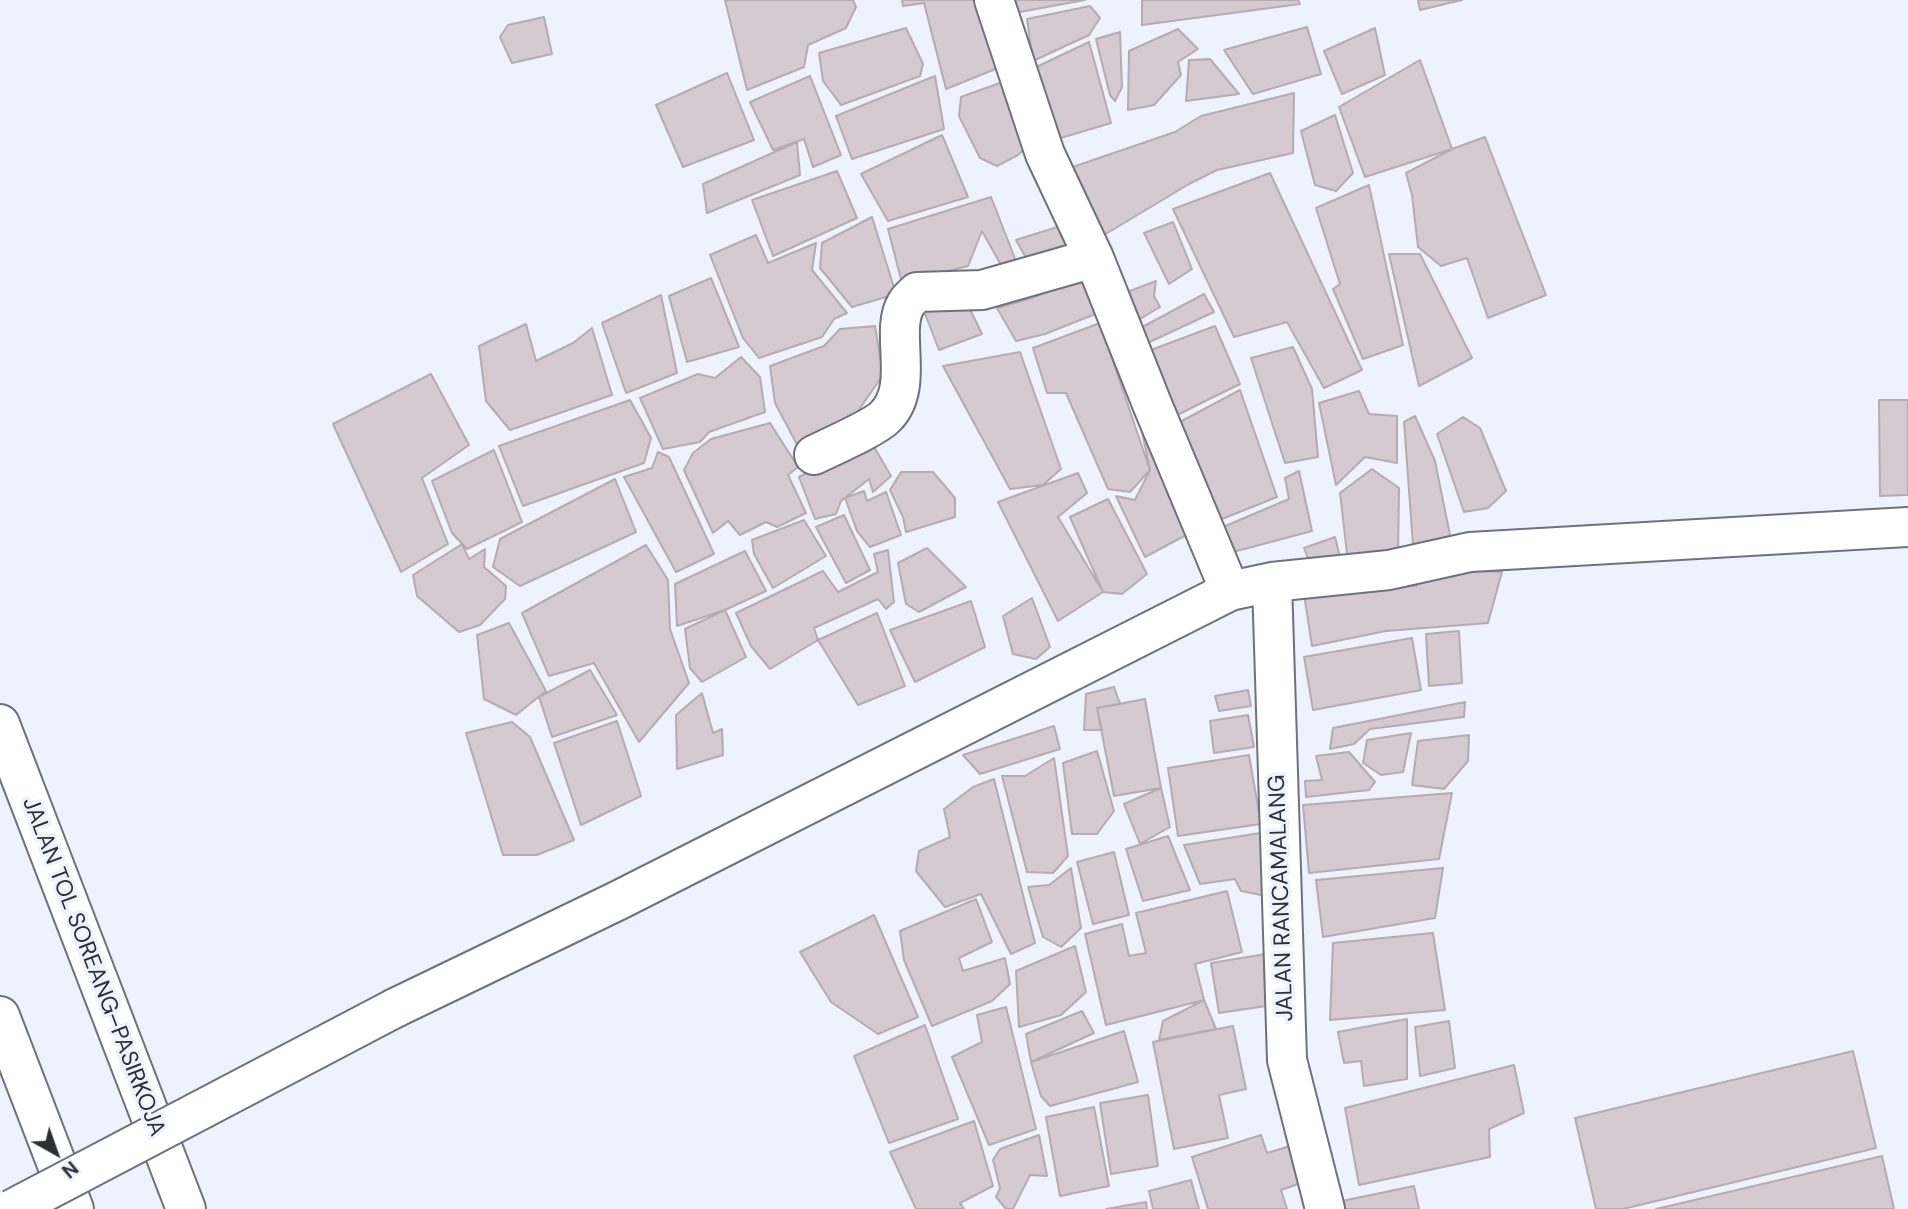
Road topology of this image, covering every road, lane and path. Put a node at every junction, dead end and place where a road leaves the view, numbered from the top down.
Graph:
1 (994, 0) edge
2 (1094, 258) junction
3 (814, 455) dead end
4 (1908, 527) edge
5 (1272, 582) junction
6 (1230, 591) junction
7 (0, 724) edge
8 (0, 1016) edge
9 (12, 1209) edge
10 (74, 1209) edge
11 (186, 1209) edge
12 (1325, 1209) edge

1 - 2 main road
2 - 3 main road
2 - 6 main road
4 - 5 main road
5 - 6 main road
5 - 12 main road, JALAN RANCAMALANG
6 - 9 main road, bridge
7 - 11 main road, JALAN TOL SOREANG–PASIRKOJA
8 - 10 main road

